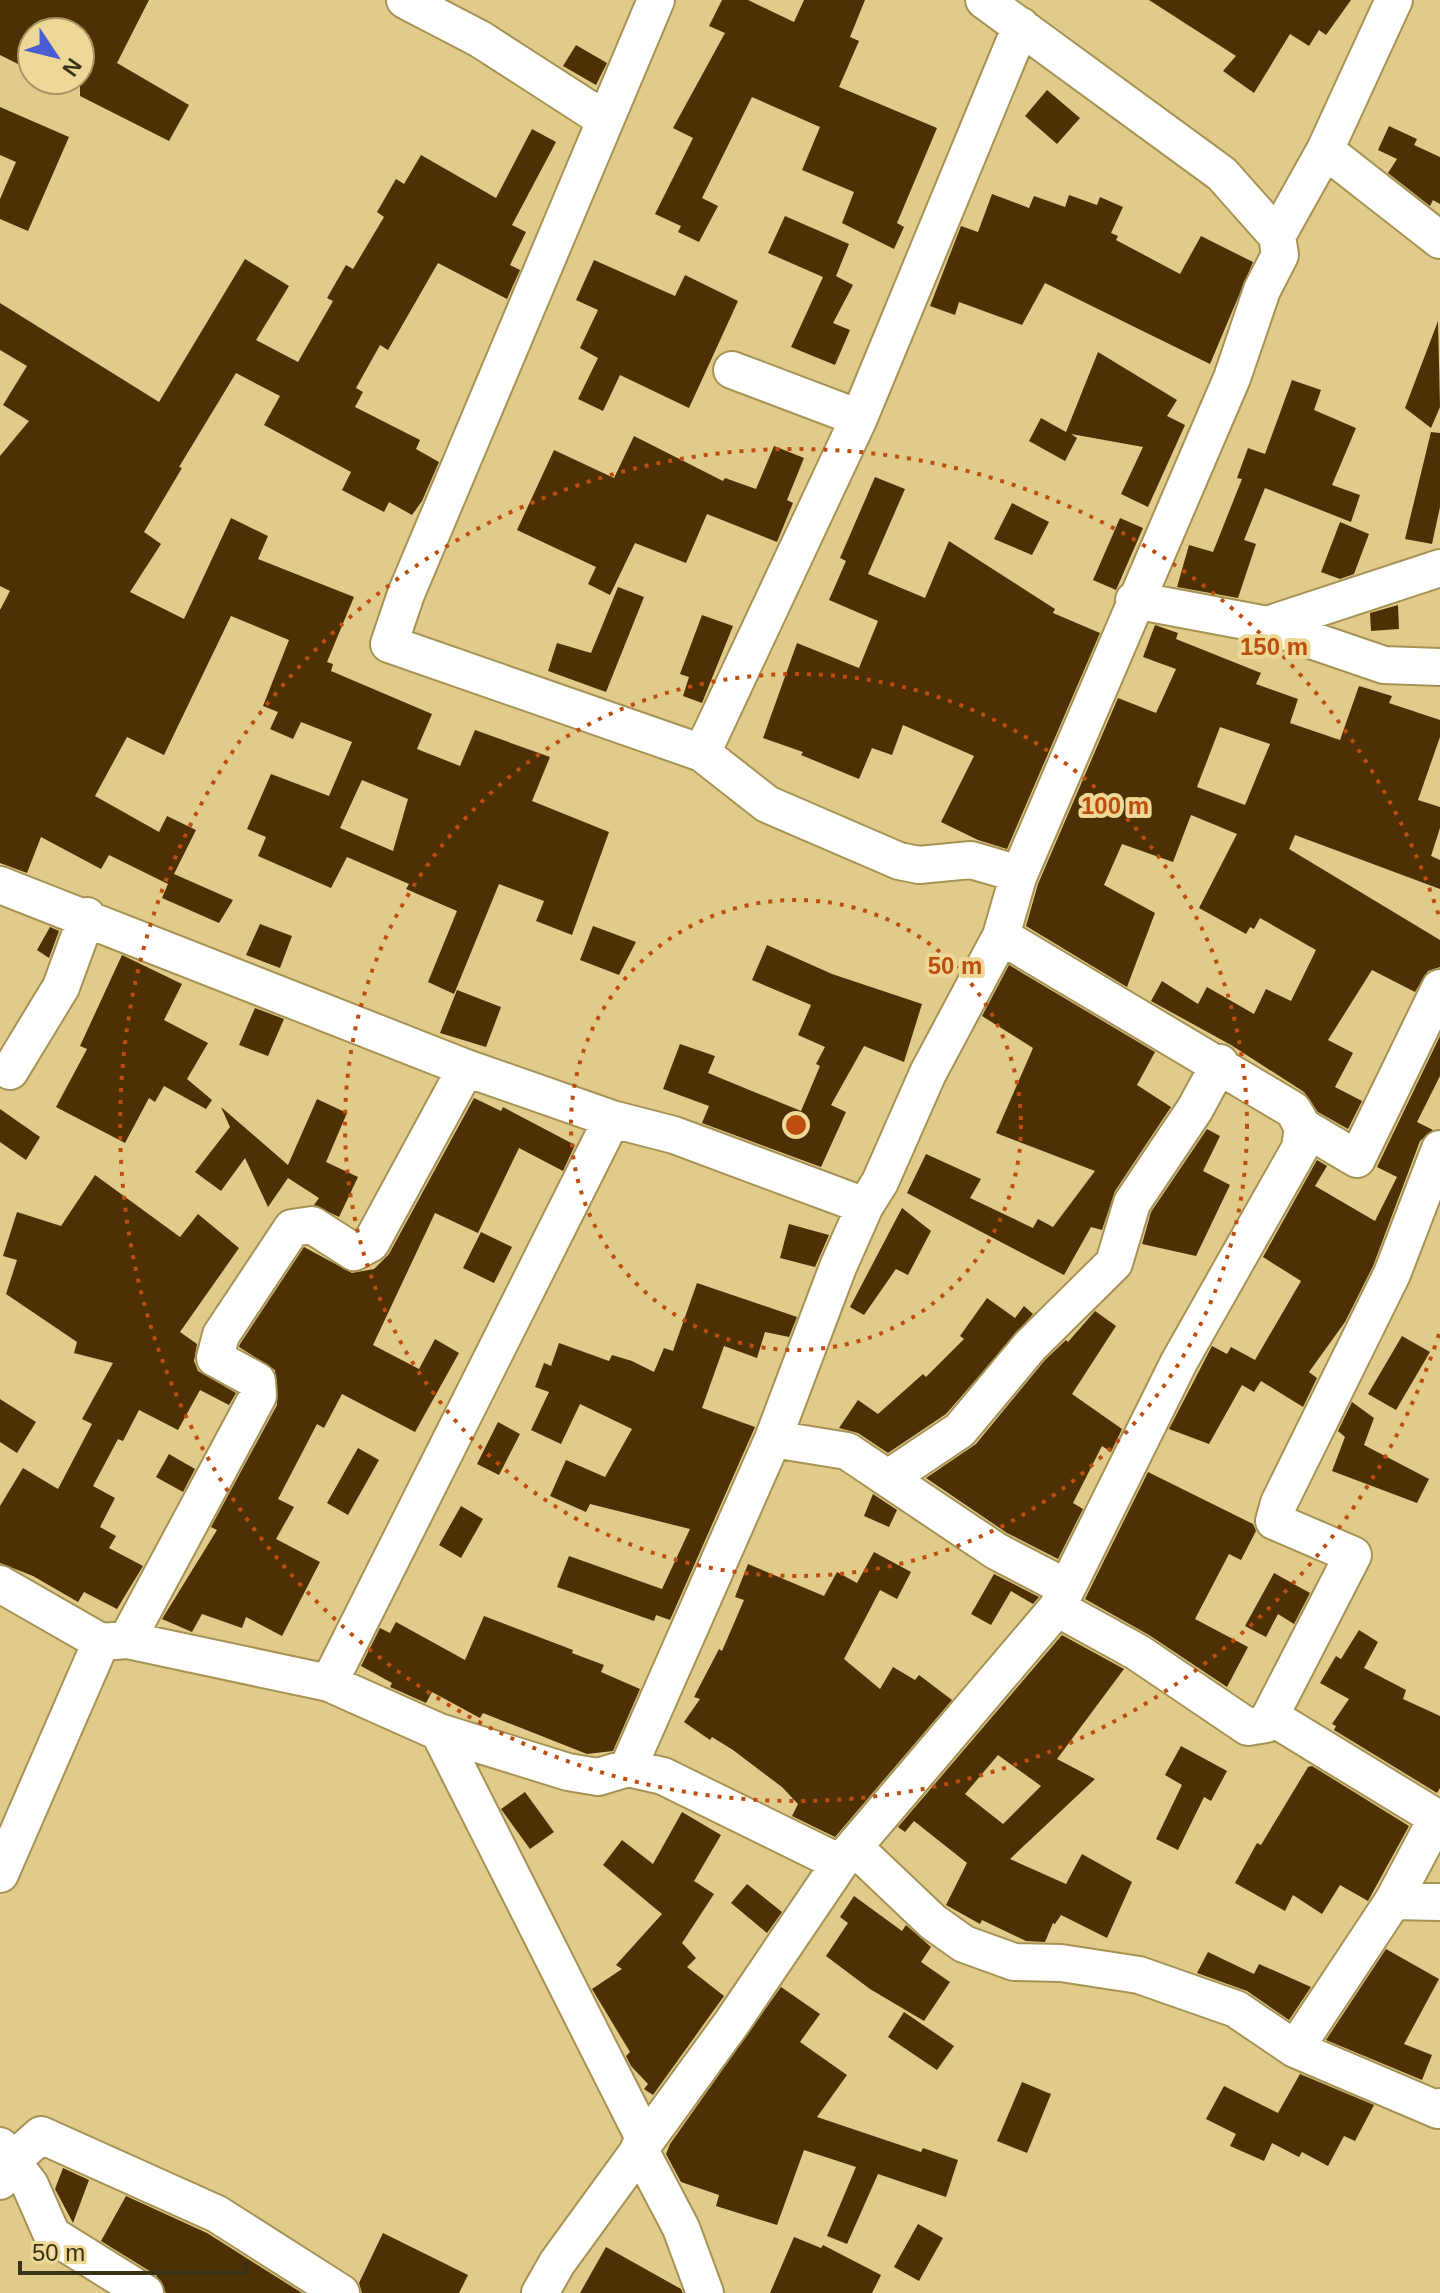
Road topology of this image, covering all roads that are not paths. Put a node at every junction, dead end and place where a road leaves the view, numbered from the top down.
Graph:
1 (405, 0) edge
2 (656, 0) edge
3 (984, 0) edge
4 (1394, 0) edge
5 (1021, 26) junction
6 (604, 119) junction
7 (1325, 150) junction
8 (1277, 236) junction
9 (1440, 240) edge
10 (732, 370) dead end
11 (859, 418) junction
12 (1440, 568) edge
13 (1134, 600) junction
14 (1267, 625) junction
15 (1440, 667) edge
16 (702, 753) junction
17 (1019, 874) junction
18 (0, 885) edge
19 (87, 916) junction
20 (1001, 936) junction
21 (1440, 988) edge
22 (1220, 1063) junction
23 (466, 1068) junction
24 (10, 1071) dead end
25 (612, 1119) junction
26 (1303, 1127) junction
27 (1440, 1149) edge
28 (865, 1206) junction
29 (773, 1439) junction
30 (890, 1477) junction
31 (0, 1584) edge
32 (1062, 1598) junction
33 (114, 1641) junction
34 (329, 1683) junction
35 (1270, 1716) junction
36 (439, 1732) junction
37 (628, 1768) junction
38 (847, 1855) junction
39 (0, 1874) edge
40 (1393, 1901) junction
41 (1440, 1902) edge
42 (1295, 2049) junction
43 (1440, 2107) edge
44 (642, 2144) junction
45 (4, 2162) edge
46 (145, 2293) edge
47 (341, 2293) edge
48 (540, 2293) edge
49 (705, 2293) edge

1 - 6 street
2 - 6 street
3 - 5 street
4 - 7 street
5 - 8 street
5 - 11 street
6 - 16 street
7 - 8 street
7 - 9 street
8 - 13 street
10 - 11 street
11 - 16 street
12 - 14 street
13 - 14 street
13 - 17 street
14 - 15 street
16 - 17 street
17 - 20 street
18 - 19 street
19 - 23 street
19 - 24 street
20 - 22 street
20 - 28 street
21 - 26 street
22 - 26 street
22 - 30 street
23 - 25 street
23 - 33 street
25 - 28 street
25 - 34 street
26 - 32 street
27 - 35 street
28 - 29 street
29 - 30 street
29 - 37 street
30 - 32 street
31 - 33 street
32 - 35 street
32 - 38 street
33 - 34 street
33 - 39 street
34 - 36 street
35 - 40 street
36 - 37 street
36 - 44 street
37 - 38 street
38 - 42 street
38 - 44 street
40 - 41 street
40 - 42 street
42 - 43 street
44 - 48 street
44 - 49 street
45 - 46 street
45 - 47 street

